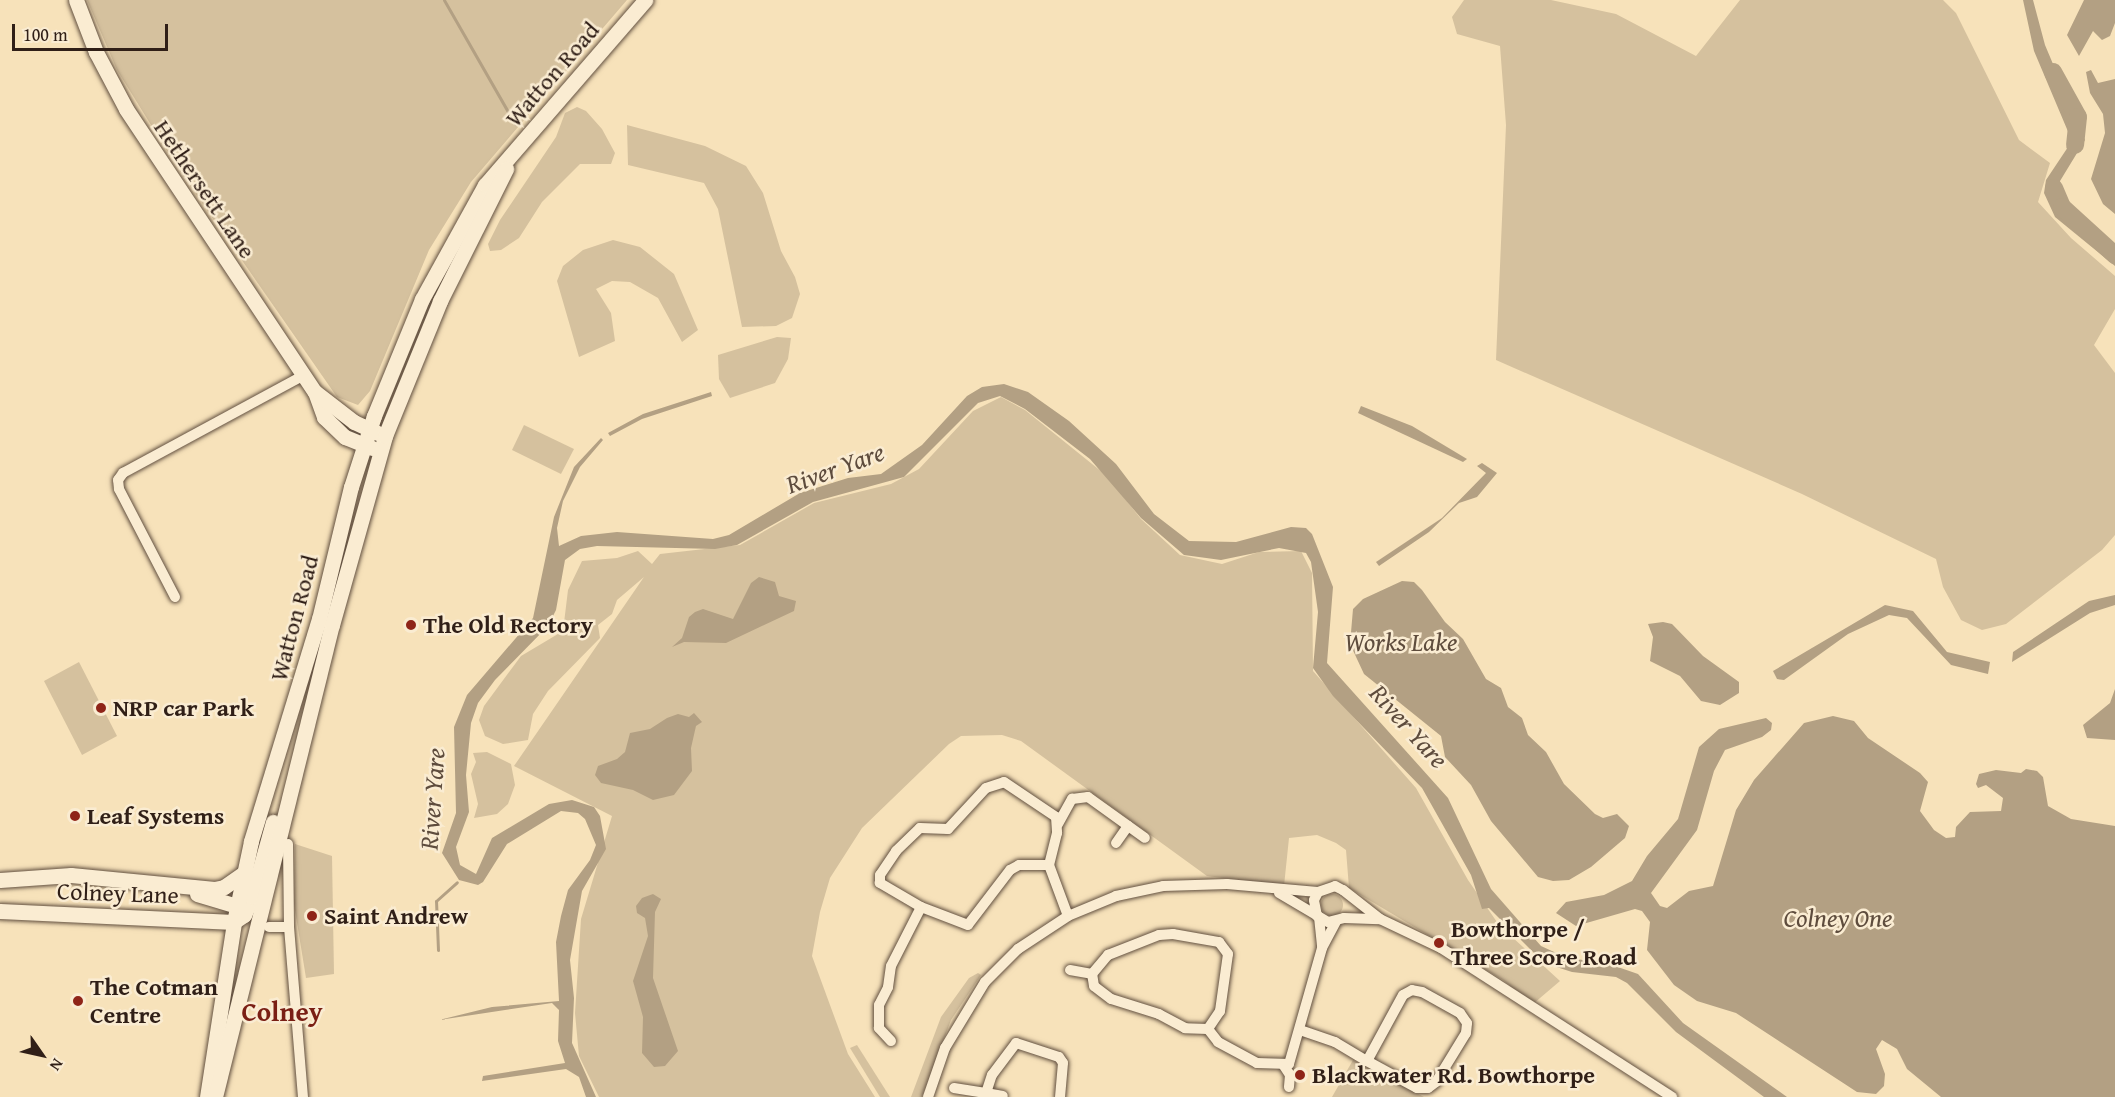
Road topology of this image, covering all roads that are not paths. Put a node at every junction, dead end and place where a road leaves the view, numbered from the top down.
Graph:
1 (76, 0) edge
2 (645, 0) edge
3 (515, 150) junction
4 (304, 375) junction
5 (315, 392) junction
6 (369, 430) junction
7 (383, 443) junction
8 (363, 446) junction
9 (175, 597) dead end
10 (322, 668) junction
11 (1058, 824) junction
12 (1128, 826) junction
13 (1145, 838) dead end
14 (1116, 843) dead end
15 (288, 844) dead end
16 (1048, 865) junction
17 (244, 873) junction
18 (0, 880) edge
19 (168, 886) junction
20 (1274, 891) junction
21 (1318, 892) junction
22 (1349, 898) junction
23 (921, 907) junction
24 (0, 911) edge
25 (238, 914) junction
26 (1068, 916) junction
27 (1318, 916) junction
28 (1380, 919) junction
29 (1340, 920) junction
30 (268, 927) dead end
31 (289, 927) junction
32 (252, 939) junction
33 (1322, 948) junction
34 (1070, 970) dead end
35 (1092, 974) junction
36 (1208, 1029) junction
37 (1300, 1030) junction
38 (891, 1041) dead end
39 (1367, 1061) junction
40 (1284, 1066) junction
41 (1289, 1087) dead end
42 (954, 1088) dead end
43 (986, 1093) junction
44 (1003, 1096) edge
45 (207, 1097) edge
46 (215, 1097) edge
47 (303, 1097) edge
48 (928, 1097) edge
49 (1060, 1097) edge
50 (1672, 1097) edge

1 - 4 main road, Hethersett Lane
2 - 3 main road, Watton Road
3 - 6 main road, Watton Road
3 - 7 main road, Watton Road
4 - 5 main road, Hethersett Lane
4 - 9 street
5 - 6 main road, Hethersett Lane
5 - 8 main road, Hethersett Lane
6 - 7 main road
6 - 8 main road, Watton Road
7 - 8 main road
7 - 10 main road, Watton Road
8 - 17 main road, Watton Road
10 - 25 main road, Watton Road
10 - 32 main road, Watton Road
11 - 12 street
11 - 16 street
11 - 23 street
12 - 13 street
12 - 14 street
15 - 31 street
16 - 23 street
16 - 26 street
17 - 19 main road, Colney Lane
17 - 25 main road, Watton Road
18 - 19 main road, Colney Lane
19 - 25 main road, Colney Lane
20 - 21 street
20 - 26 street
20 - 27 street
21 - 22 street
21 - 27 street
22 - 28 street
22 - 29 street
23 - 38 street
24 - 25 main road, Colney Lane
25 - 32 main road
25 - 45 main road, Watton Road
26 - 48 street
27 - 29 street
27 - 33 street
28 - 29 street
28 - 50 street
29 - 33 street
30 - 31 street
31 - 47 street
32 - 46 main road, Watton Road
33 - 37 street
34 - 35 street
35 - 36 street
35 - 36 street
36 - 40 street
37 - 39 street
37 - 40 street
39 - 39 street
40 - 41 street
42 - 43 street
43 - 44 street
43 - 49 street

